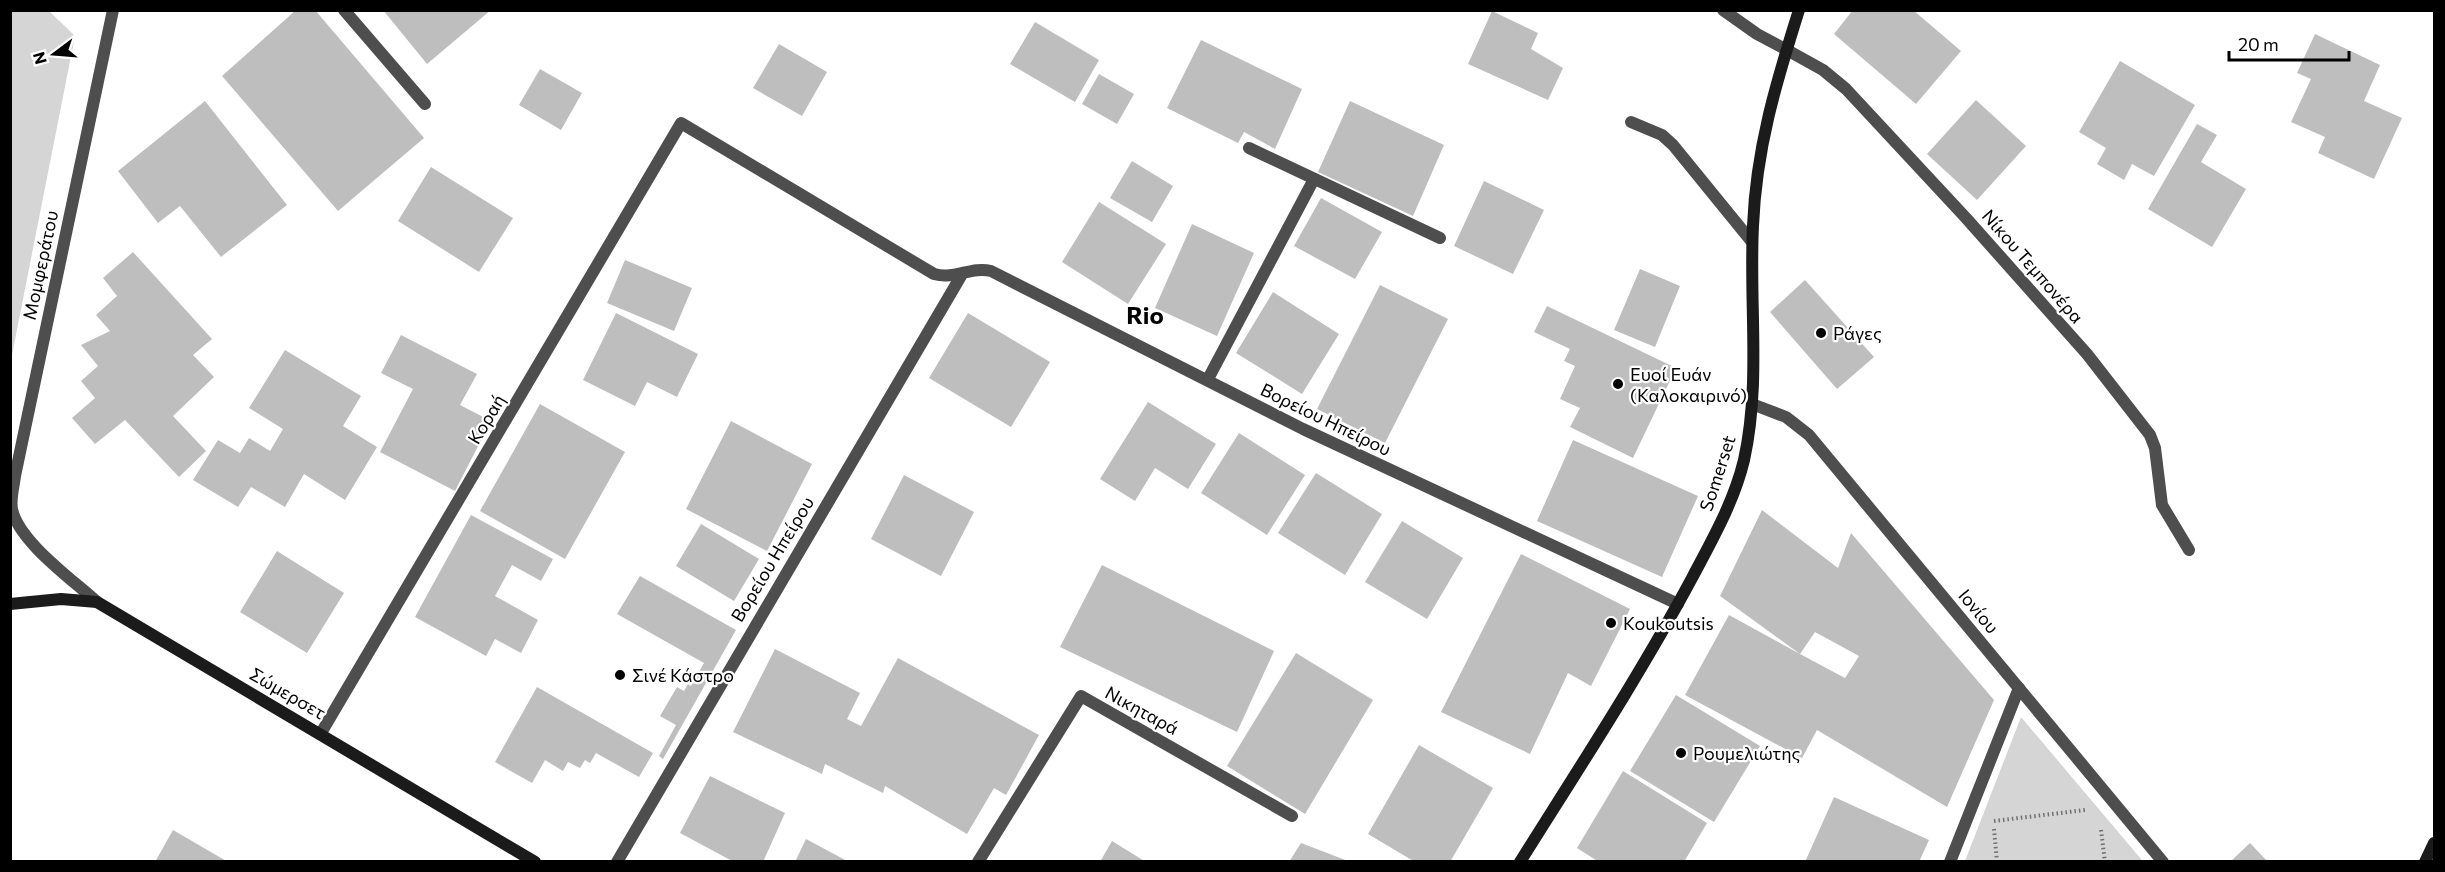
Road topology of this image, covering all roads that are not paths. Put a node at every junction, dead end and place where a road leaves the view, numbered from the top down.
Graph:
1 (113, 10) edge
2 (344, 10) edge
3 (1723, 10) edge
4 (1799, 10) edge
5 (1787, 50) junction
6 (425, 104) dead end
7 (1631, 122) dead end
8 (681, 123) joint
9 (1250, 148) dead end
10 (1314, 179) junction
11 (1440, 238) dead end
12 (1752, 242) junction
13 (961, 276) junction
14 (1208, 379) junction
15 (1752, 404) junction
16 (2189, 550) dead end
17 (97, 602) junction
18 (10, 604) edge
19 (1678, 604) junction
20 (2019, 688) junction
21 (321, 733) junction
22 (1292, 816) dead end
23 (2434, 843) edge
24 (535, 861) edge
25 (617, 861) edge
26 (978, 861) edge
27 (1520, 861) edge
28 (1950, 861) edge
29 (2163, 861) edge
30 (2425, 861) edge

1 - 17 street, Μομφεράτου
2 - 6 street
3 - 5 street, Νίκου Τεμπονέρα
4 - 5 street, Somerset
5 - 12 street, Somerset
5 - 16 street, Νίκου Τεμπονέρα
7 - 12 street
8 - 13 street, Βορείου Ηπείρου
8 - 21 street, Κοραή
9 - 10 street
10 - 11 street
10 - 14 street
12 - 15 street, Somerset
13 - 14 street, Βορείου Ηπείρου
13 - 25 street, Βορείου Ηπείρου
14 - 19 street, Βορείου Ηπείρου
15 - 19 street, Somerset
15 - 20 street, Ιονίου
17 - 18 street, Σώμερσετ
17 - 21 street, Σώμερσετ
19 - 27 street, Somerset
20 - 28 street
20 - 29 street, Ιονίου
21 - 24 street, Σώμερσετ
22 - 26 street, Νικηταρά
23 - 30 street

